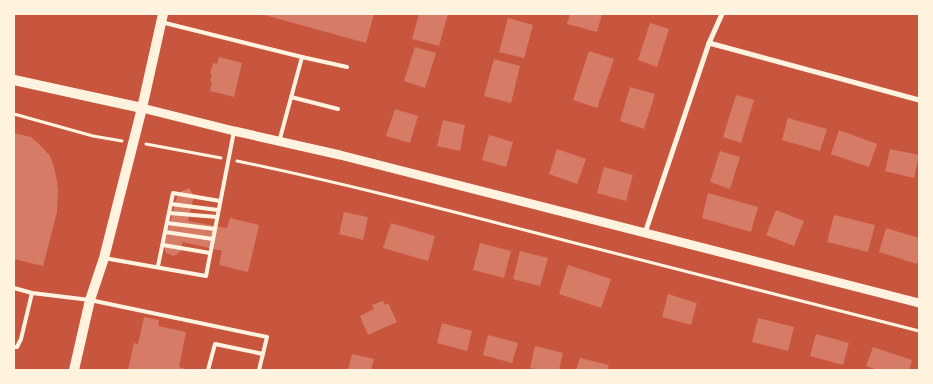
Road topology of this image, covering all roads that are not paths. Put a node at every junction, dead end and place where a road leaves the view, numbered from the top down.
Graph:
1 (722, 14) edge
2 (162, 18) edge
3 (709, 43) junction
4 (302, 57) junction
5 (347, 68) dead end
6 (14, 80) edge
7 (291, 97) junction
8 (919, 100) edge
9 (142, 108) junction
10 (338, 108) dead end
11 (234, 131) junction
12 (279, 142) junction
13 (220, 201) junction
14 (171, 204) junction
15 (218, 210) junction
16 (169, 213) junction
17 (217, 218) junction
18 (167, 223) junction
19 (215, 229) junction
20 (165, 232) junction
21 (645, 234) junction
22 (213, 239) junction
23 (163, 245) junction
24 (210, 253) junction
25 (104, 258) junction
26 (158, 266) junction
27 (14, 288) edge
28 (32, 293) junction
29 (90, 300) junction
30 (919, 303) edge
31 (14, 348) edge
32 (263, 354) junction
33 (74, 370) edge
34 (208, 370) edge
35 (259, 370) edge

1 - 3 street
2 - 4 lane
2 - 9 main road
3 - 8 street
3 - 21 street
4 - 5 lane
4 - 7 lane
6 - 9 main road
7 - 10 lane
7 - 12 lane
9 - 11 street
9 - 25 main road
11 - 12 street
11 - 13 lane
12 - 21 street
13 - 14 lane
13 - 15 lane
14 - 15 lane
14 - 16 lane
15 - 17 lane
16 - 17 lane
16 - 18 lane
17 - 19 lane
18 - 19 lane
18 - 20 lane
19 - 22 lane
20 - 22 lane
20 - 23 lane
21 - 30 street
22 - 24 lane
23 - 24 lane
23 - 26 lane
24 - 26 lane
25 - 26 lane
25 - 29 main road
27 - 28 lane
28 - 29 lane
28 - 31 lane
29 - 32 lane
29 - 33 main road
32 - 34 lane
32 - 35 lane

